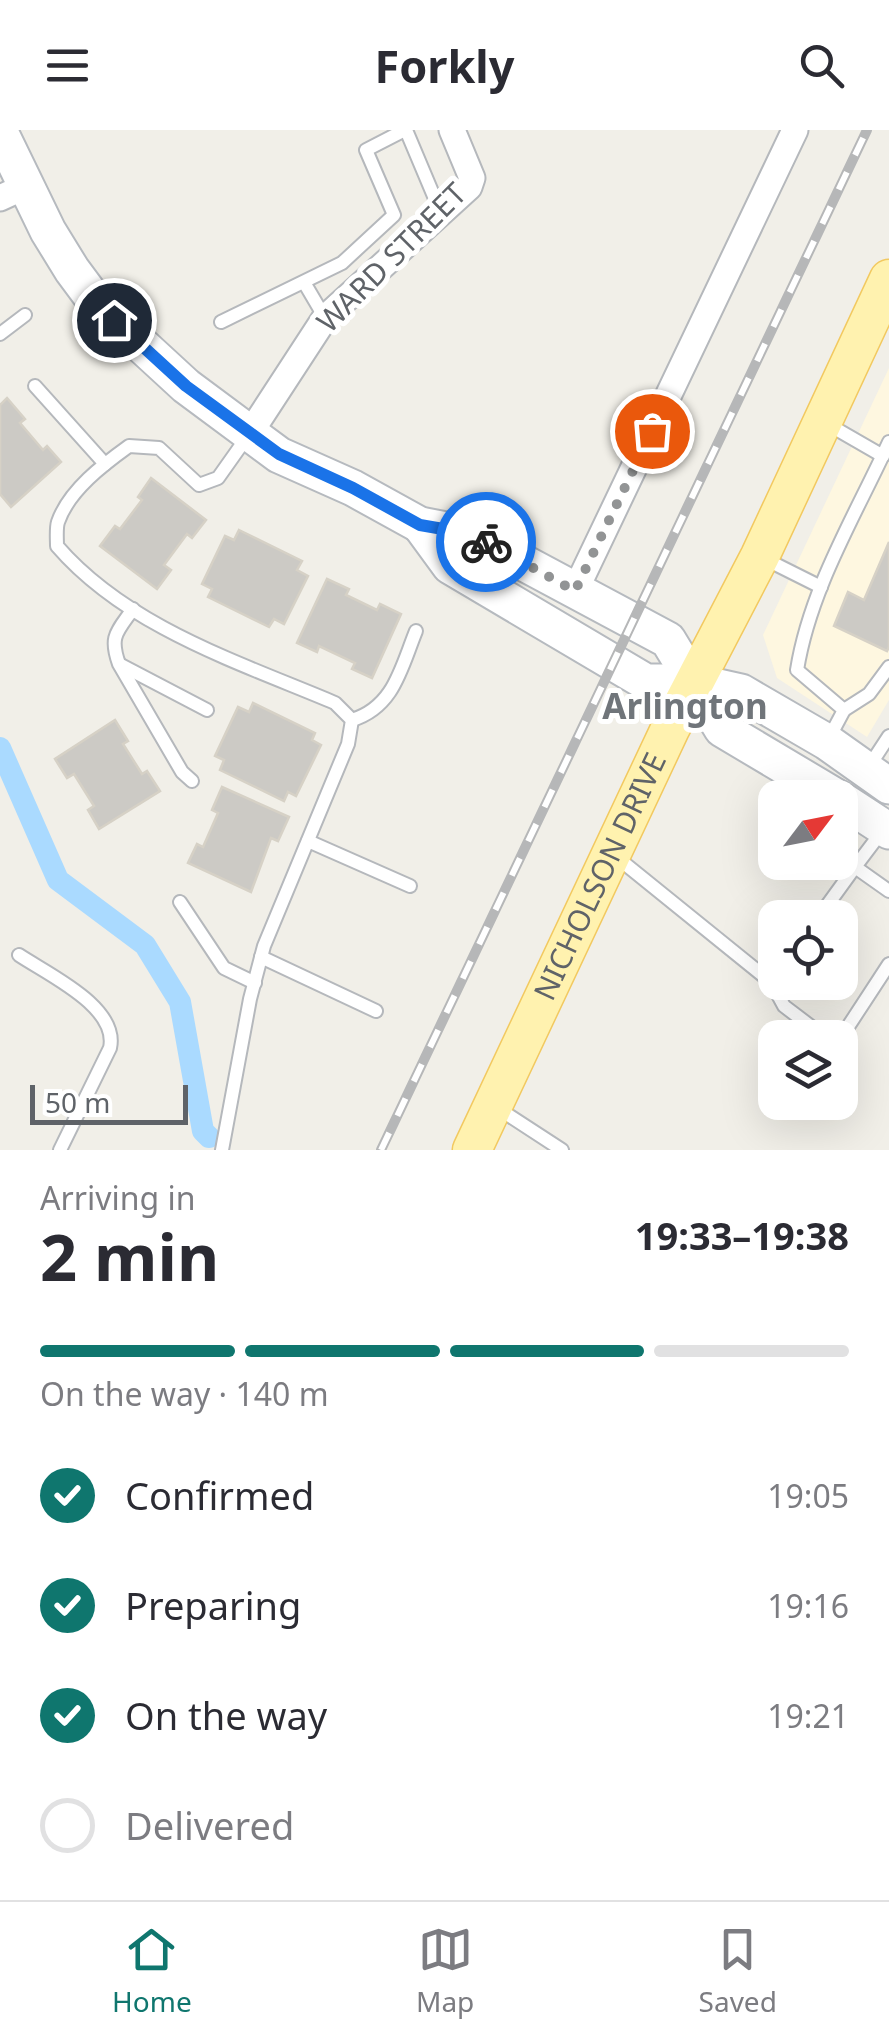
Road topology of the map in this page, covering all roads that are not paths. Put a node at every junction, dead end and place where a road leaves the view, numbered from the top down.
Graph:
1 (406, 130) edge
2 (452, 130) edge
3 (795, 130) edge
4 (0, 132) edge
5 (13, 192) edge
6 (441, 213) junction
7 (889, 279) edge
8 (305, 284) junction
9 (25, 316) dead end
10 (325, 318) junction
11 (221, 322) dead end
12 (0, 334) edge
13 (35, 386) dead end
14 (822, 421) junction
15 (250, 433) junction
16 (886, 449) edge
17 (104, 464) junction
18 (420, 525) junction
19 (760, 556) junction
20 (820, 588) junction
21 (575, 591) junction
22 (133, 609) junction
23 (416, 631) dead end
24 (119, 664) junction
25 (889, 667) edge
26 (701, 693) junction
27 (207, 710) dead end
28 (844, 710) junction
29 (352, 720) junction
30 (889, 736) edge
31 (828, 742) junction
32 (878, 778) edge
33 (808, 780) edge
34 (192, 781) dead end
35 (858, 811) edge
36 (886, 830) edge
37 (308, 841) junction
38 (612, 854) junction
39 (858, 863) edge
40 (858, 868) edge
41 (410, 886) dead end
42 (889, 890) edge
43 (180, 902) dead end
44 (19, 955) dead end
45 (261, 958) junction
46 (889, 964) edge
47 (758, 968) edge
48 (255, 983) junction
49 (781, 1000) edge
50 (376, 1011) dead end
51 (802, 1020) edge
52 (853, 1020) edge
53 (494, 1106) junction
54 (60, 1150) edge
55 (222, 1150) edge
56 (472, 1150) edge
57 (562, 1150) edge

1 - 6 lane
1 - 8 lane
2 - 6 street, WARD STREET
3 - 21 street
4 - 5 main road
5 - 15 main road
6 - 10 street, WARD STREET
7 - 14 main road, NICHOLSON DRIVE
8 - 10 lane
8 - 11 lane
9 - 12 lane
10 - 15 street, WARD STREET
13 - 17 lane
14 - 16 lane
14 - 19 main road, NICHOLSON DRIVE
15 - 17 lane
15 - 18 main road
16 - 20 lane
17 - 22 lane
18 - 21 main road
18 - 26 main road
19 - 20 lane
19 - 26 main road, NICHOLSON DRIVE
20 - 28 lane
21 - 26 main road
22 - 24 lane
22 - 29 lane
23 - 29 lane
24 - 27 lane
24 - 34 lane
25 - 28 lane
26 - 31 main road
26 - 33 main road
26 - 38 main road, NICHOLSON DRIVE
28 - 31 lane
29 - 37 lane
30 - 32 lane
31 - 32 main road
35 - 36 main road
36 - 39 lane
37 - 41 lane
37 - 45 lane
38 - 47 lane
38 - 53 main road, NICHOLSON DRIVE
40 - 42 lane
43 - 48 lane
44 - 54 lane
45 - 48 lane
45 - 50 lane
46 - 52 lane
48 - 55 lane
49 - 51 lane
53 - 56 main road, NICHOLSON DRIVE
53 - 57 lane

